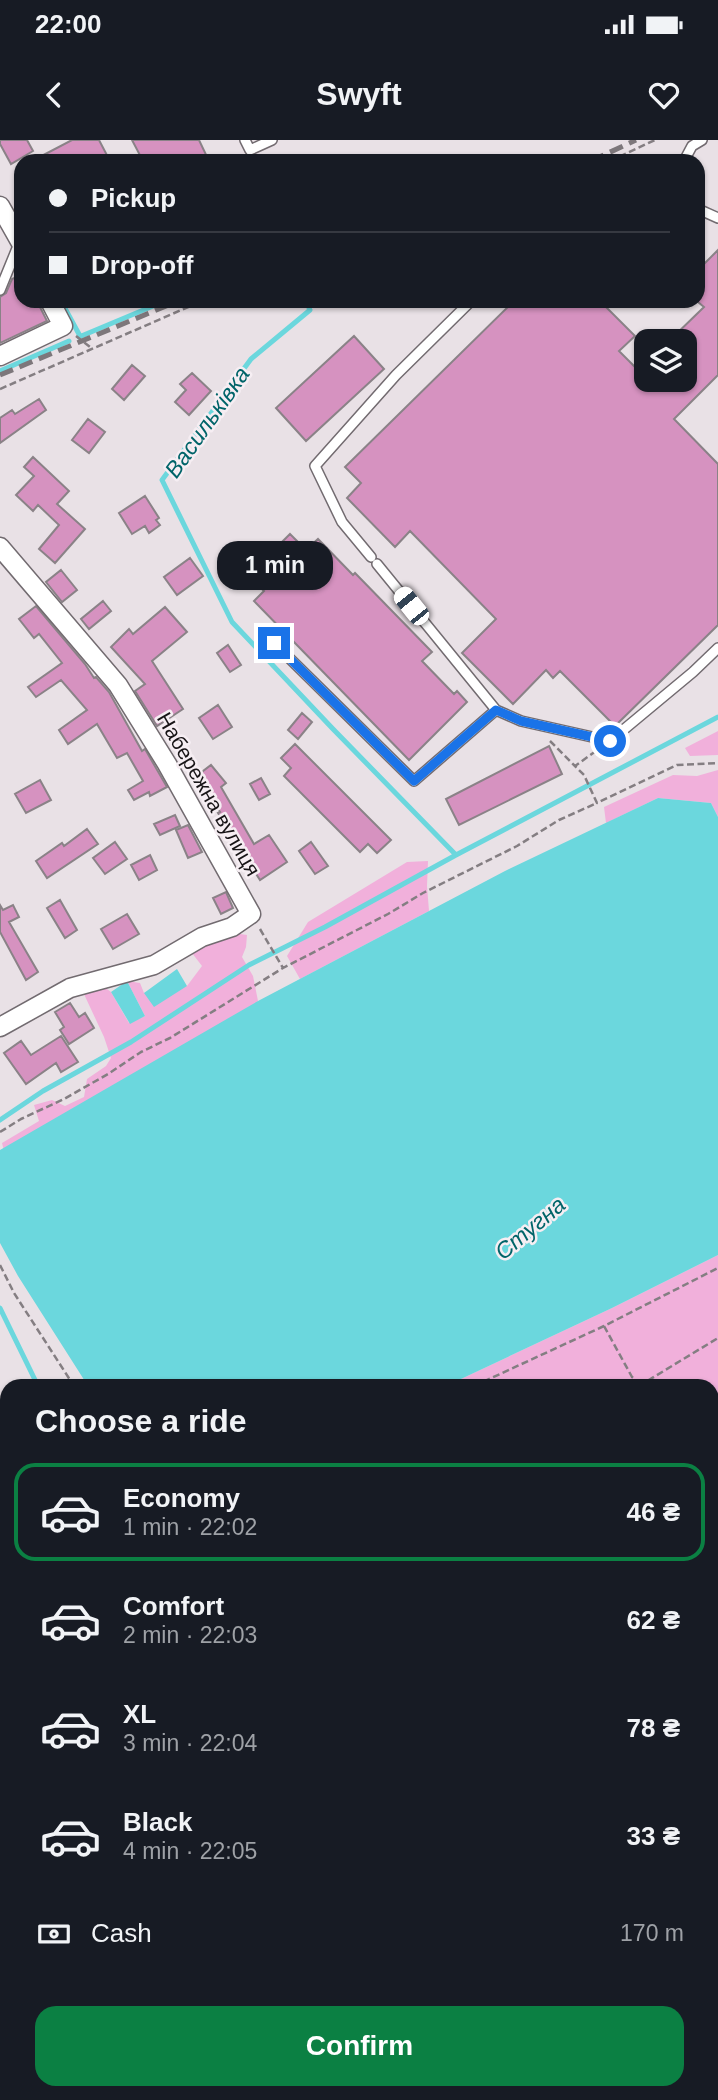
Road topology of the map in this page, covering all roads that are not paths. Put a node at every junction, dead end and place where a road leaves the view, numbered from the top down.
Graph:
1 (246, 140) edge
2 (272, 140) edge
3 (702, 140) edge
4 (688, 154) edge
5 (0, 206) edge
6 (14, 231) edge
7 (14, 256) edge
8 (0, 290) edge
9 (54, 308) edge
10 (464, 308) edge
11 (0, 356) edge
12 (2, 553) edge
13 (274, 643) dead end
14 (718, 648) edge
15 (496, 710) junction
16 (0, 1027) edge

1 - 2 lane
3 - 4 lane
5 - 6 street
7 - 8 lane
9 - 11 street
10 - 15 lane
12 - 16 street, Набережна вулиця
13 - 15 lane
14 - 15 lane

